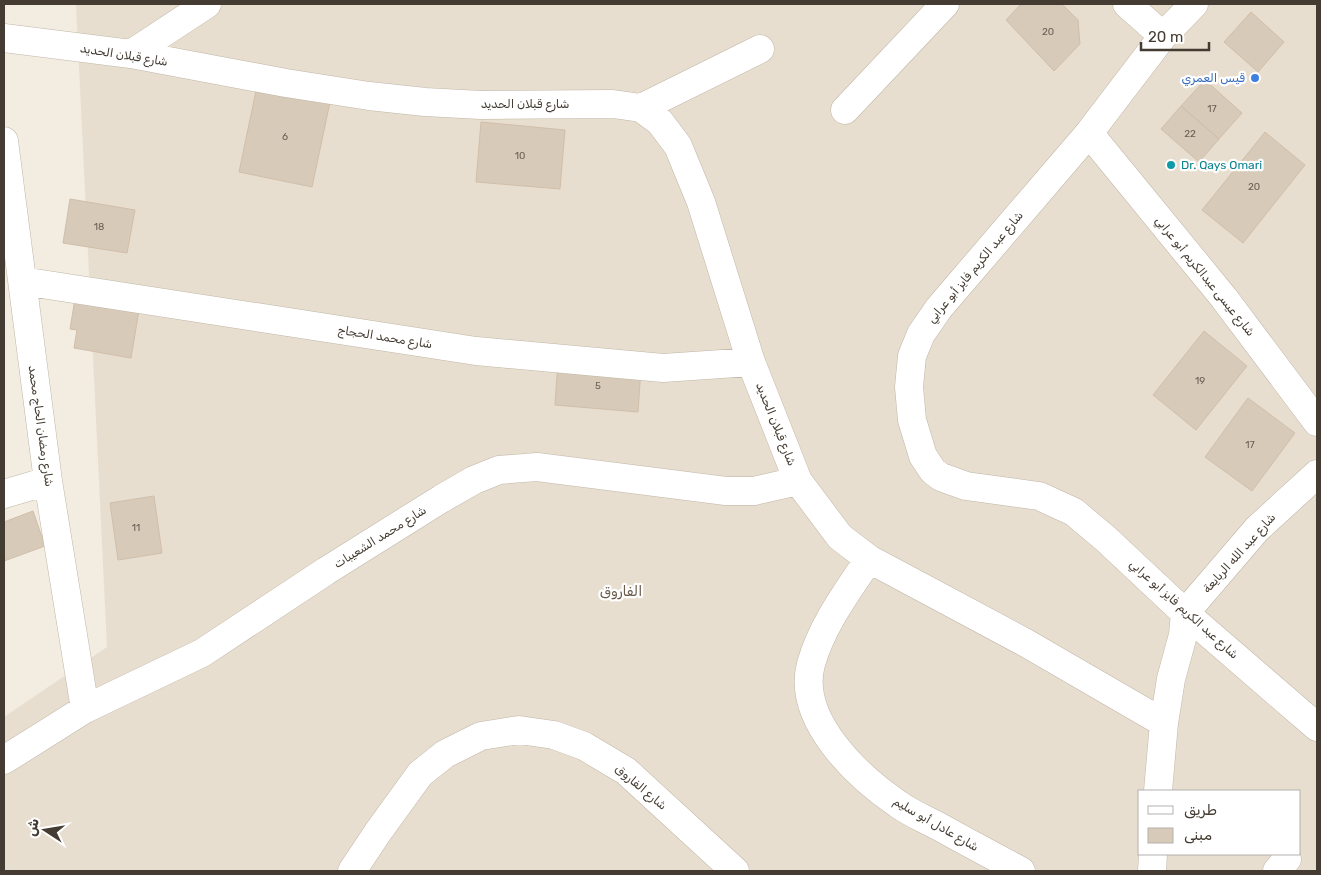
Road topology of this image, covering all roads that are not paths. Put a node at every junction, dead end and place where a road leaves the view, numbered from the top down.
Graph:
1 (207, 4) edge
2 (945, 4) edge
3 (1126, 4) edge
4 (1194, 4) edge
5 (1164, 36) junction
6 (4, 38) edge
7 (760, 49) dead end
8 (131, 54) junction
9 (641, 108) junction
10 (845, 110) dead end
11 (1089, 134) junction
12 (4, 141) edge
13 (22, 280) junction
14 (751, 362) junction
15 (1317, 422) edge
16 (1317, 474) edge
17 (48, 481) junction
18 (798, 481) junction
19 (4, 494) edge
20 (869, 559) junction
21 (1185, 613) junction
22 (85, 709) junction
23 (1164, 723) junction
24 (1317, 727) edge
25 (4, 760) edge
26 (1158, 790) edge
27 (1153, 855) edge
28 (352, 871) edge
29 (735, 871) edge
30 (1021, 871) edge
31 (1152, 871) edge

1 - 8 street
2 - 10 street
3 - 5 street
4 - 5 street, شارع عبد الكريم فايز أبو عرابي
5 - 11 street, شارع عبد الكريم فايز أبو عرابي
6 - 8 street, شارع قبلان الحديد
7 - 9 street
8 - 9 street, شارع قبلان الحديد
9 - 14 street, شارع قبلان الحديد
11 - 15 street, شارع عيسى عبدالكريم أبو عرابي
11 - 21 street, شارع عبد الكريم فايز أبو عرابي
12 - 13 street, شارع رمضان الحاج محمد
13 - 14 street, شارع محمد الحجاج
13 - 17 street, شارع رمضان الحاج محمد
14 - 18 street, شارع قبلان الحديد
16 - 21 street, شارع عبد الله الربايعة
17 - 19 street
17 - 22 street, شارع رمضان الحاج محمد
18 - 20 street
18 - 22 street, شارع محمد الشعيبات
20 - 23 street
20 - 30 street, شارع عادل أبو سليم
21 - 23 street
21 - 24 street, شارع عبد الكريم فايز أبو عرابي
22 - 25 street, شارع محمد الشعيبات
23 - 26 street
27 - 31 street
28 - 29 street, شارع الفاروق

